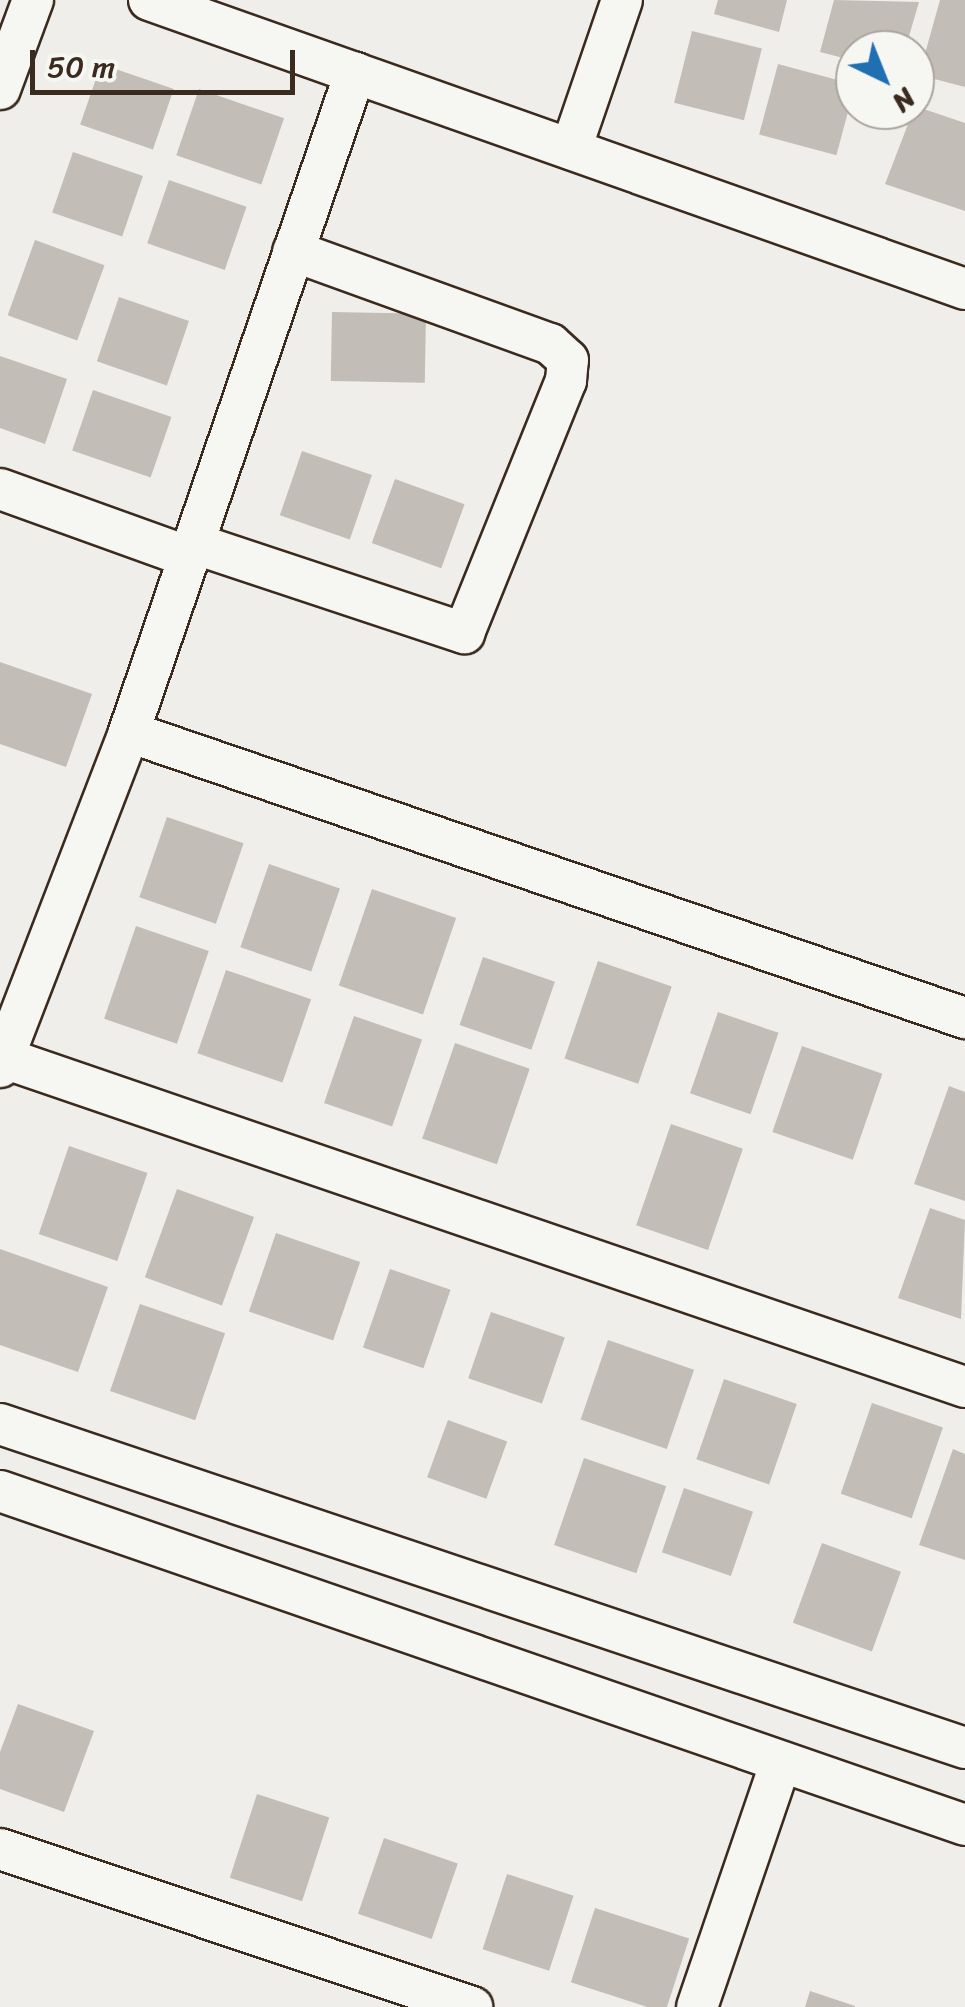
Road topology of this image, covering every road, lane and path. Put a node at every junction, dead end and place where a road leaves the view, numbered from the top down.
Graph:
1 (33, 0) edge
2 (150, 0) edge
3 (622, 0) edge
4 (354, 73) junction
5 (0, 89) edge
6 (571, 149) junction
7 (293, 251) junction
8 (965, 289) edge
9 (0, 489) edge
10 (191, 550) junction
11 (129, 732) junction
12 (965, 1018) edge
13 (2, 1063) edge
14 (965, 1386) edge
15 (0, 1424) edge
16 (0, 1491) edge
17 (965, 1748) edge
18 (782, 1762) junction
19 (965, 1826) edge
20 (0, 1849) edge
21 (472, 2007) edge
22 (697, 2007) edge

1 - 5 street
2 - 4 street
3 - 6 street
4 - 6 street
4 - 7 street
6 - 8 street
7 - 10 street
7 - 10 street
9 - 10 street
10 - 11 street
11 - 12 street
11 - 13 street
13 - 14 street
15 - 17 street
16 - 18 street
18 - 19 street
18 - 22 street
20 - 21 street

